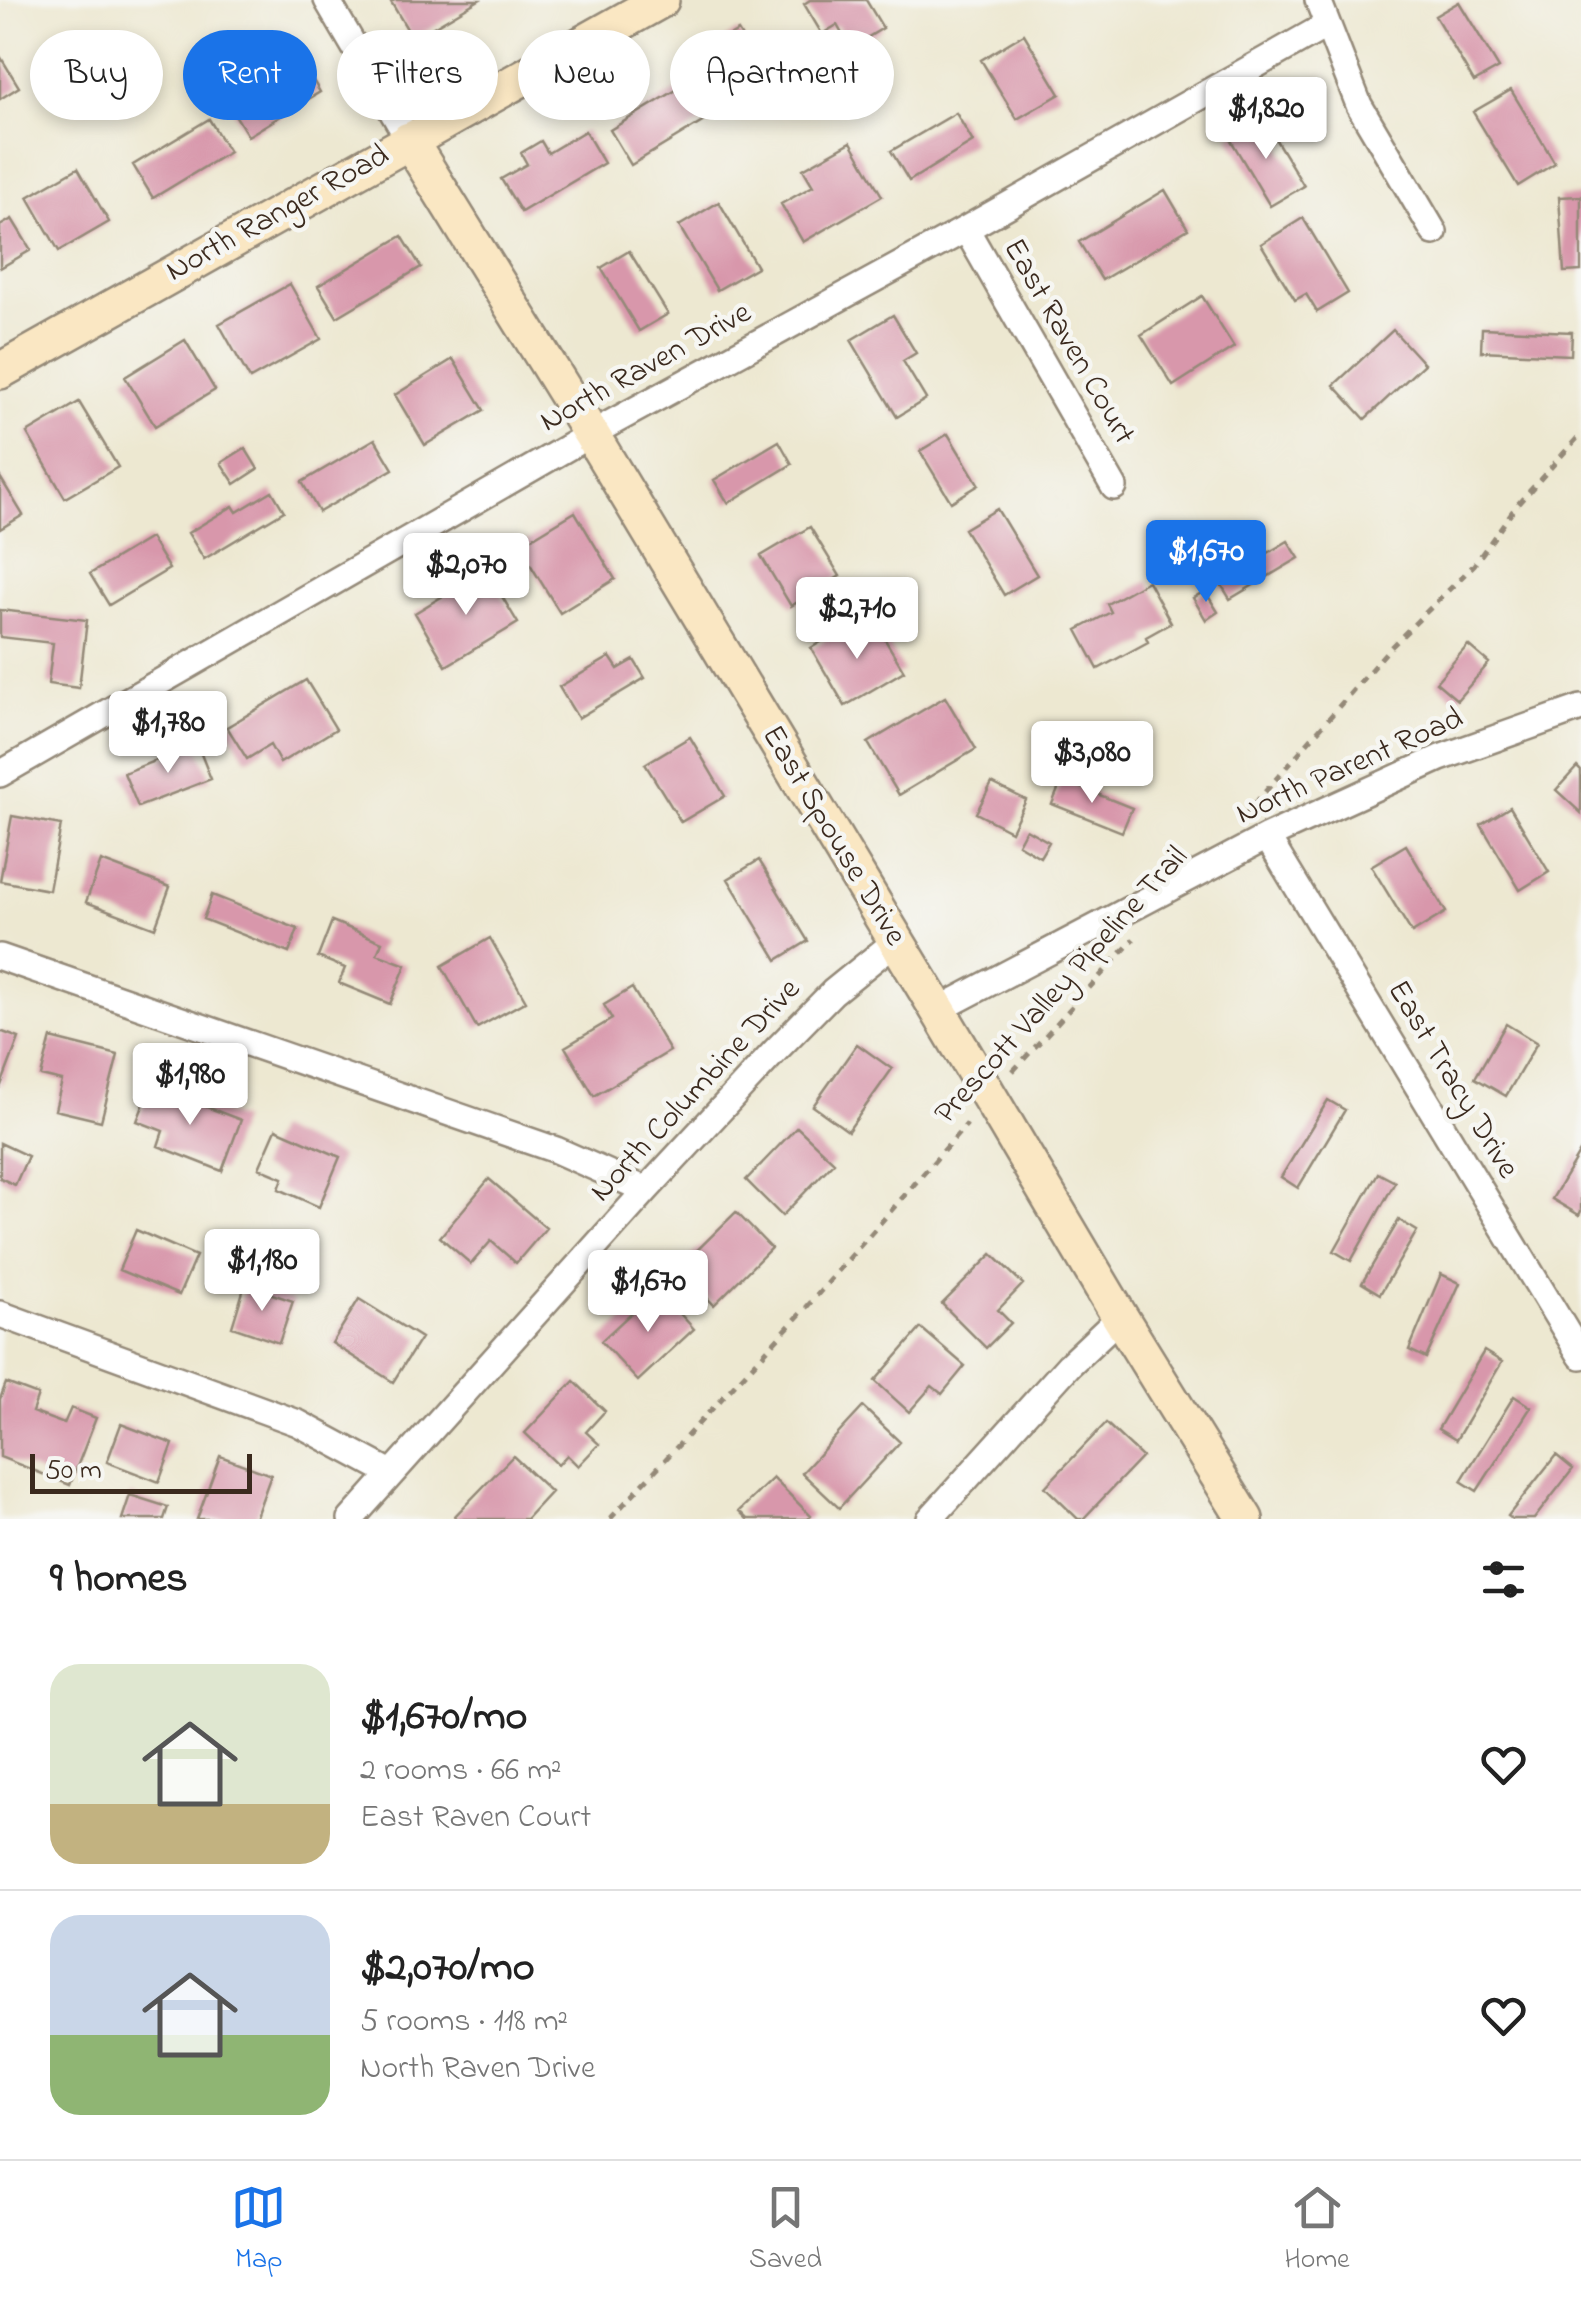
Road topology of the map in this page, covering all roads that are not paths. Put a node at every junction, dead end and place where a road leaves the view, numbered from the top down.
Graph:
1 (327, 0) edge
2 (661, 0) edge
3 (1318, 0) edge
4 (1327, 25) junction
5 (409, 140) junction
6 (966, 229) junction
7 (1434, 232) dead end
8 (0, 371) edge
9 (591, 434) junction
10 (1114, 487) dead end
11 (1581, 708) edge
12 (0, 774) edge
13 (1267, 837) junction
14 (896, 941) junction
15 (0, 957) edge
16 (938, 1010) junction
17 (646, 1190) junction
18 (0, 1314) edge
19 (1120, 1317) junction
20 (1581, 1356) edge
21 (391, 1474) junction
22 (351, 1519) edge
23 (930, 1519) edge
24 (1245, 1519) edge

1 - 5 street, East Spouse Drive
2 - 5 street, North Ranger Road
3 - 4 street
4 - 6 street, North Raven Drive
4 - 7 street
5 - 8 street, North Ranger Road
5 - 9 street, East Spouse Drive
6 - 9 street, North Raven Drive
6 - 10 street, East Raven Court
9 - 12 street, North Raven Drive
9 - 14 street, East Spouse Drive
11 - 13 street, North Parent Road
13 - 16 street, North Parent Road
13 - 20 street, East Tracy Drive
14 - 16 street, East Spouse Drive
14 - 17 street, North Columbine Drive
15 - 17 street
16 - 19 street, East Spouse Drive
17 - 21 street, North Columbine Drive
18 - 21 street
19 - 23 street
19 - 24 street, East Spouse Drive
21 - 22 street, North Columbine Drive

